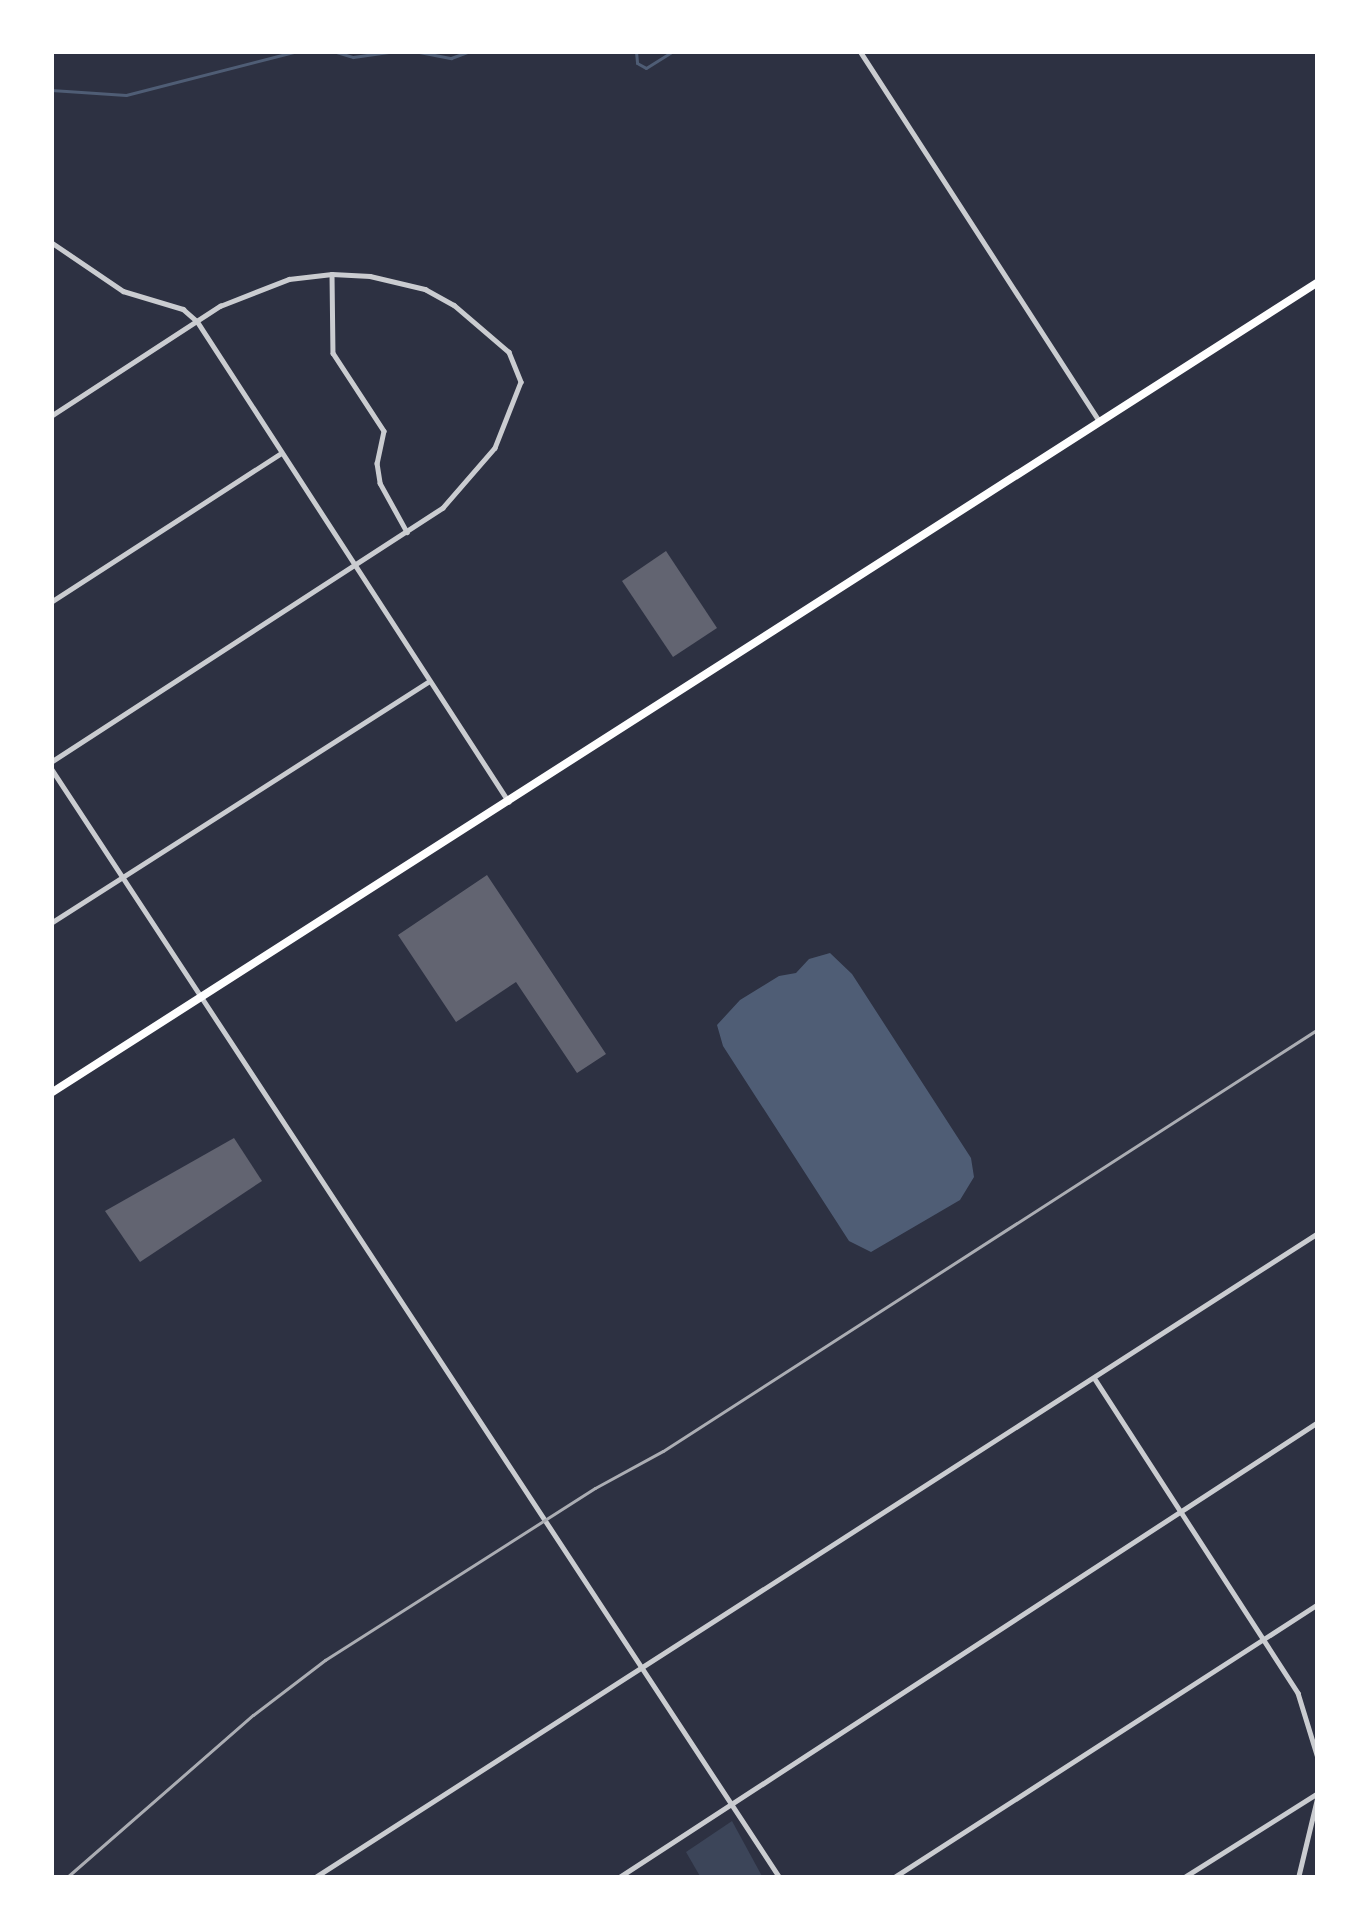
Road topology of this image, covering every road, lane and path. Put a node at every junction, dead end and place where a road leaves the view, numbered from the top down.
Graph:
1 (860, 51) edge
2 (51, 242) edge
3 (332, 274) junction
4 (1318, 282) edge
5 (197, 321) junction
6 (51, 416) edge
7 (1100, 423) junction
8 (281, 453) junction
9 (408, 533) junction
10 (354, 566) junction
11 (51, 602) edge
12 (429, 681) junction
13 (51, 765) edge
14 (508, 802) junction
15 (122, 877) junction
16 (51, 923) edge
17 (199, 995) junction
18 (51, 1093) edge
19 (1318, 1233) edge
20 (1095, 1379) junction
21 (1318, 1423) edge
22 (1181, 1512) junction
23 (1318, 1604) edge
24 (1264, 1639) junction
25 (644, 1669) junction
26 (1318, 1758) edge
27 (1318, 1794) edge
28 (733, 1803) junction
29 (314, 1878) edge
30 (618, 1878) edge
31 (780, 1878) edge
32 (893, 1878) edge
33 (1183, 1878) edge
34 (1298, 1878) edge

1 - 7 street
2 - 5 street
3 - 5 street
3 - 9 street
3 - 9 street
4 - 7 main road
5 - 6 street
5 - 8 street
7 - 14 main road
8 - 10 street
8 - 11 street
9 - 10 street
10 - 12 street
10 - 13 street
12 - 14 street
12 - 15 street
13 - 15 street
14 - 17 main road
15 - 16 street
15 - 17 street
17 - 18 main road
17 - 25 street
19 - 20 street
20 - 22 street
20 - 25 street
21 - 22 street
22 - 24 street
22 - 28 street
23 - 24 street
24 - 26 street
24 - 32 street
25 - 28 street
25 - 29 street
27 - 33 street
27 - 34 street
28 - 30 street
28 - 31 street

